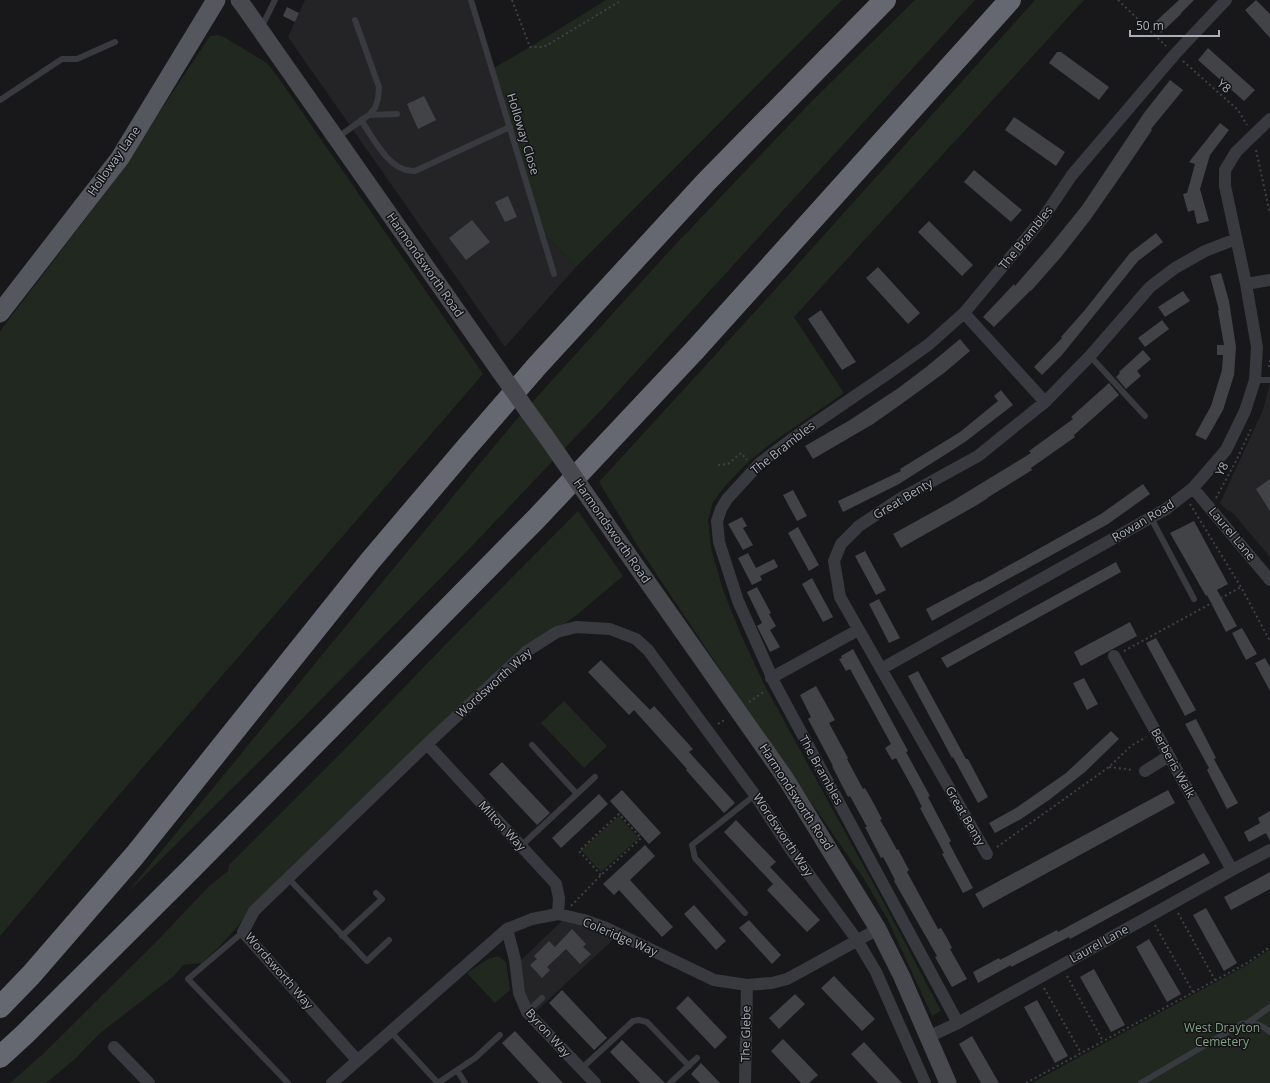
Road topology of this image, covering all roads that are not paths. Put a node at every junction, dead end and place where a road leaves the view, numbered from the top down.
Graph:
1 (216, 0) edge
2 (239, 0) edge
3 (274, 0) edge
4 (471, 0) edge
5 (885, 0) edge
6 (1010, 0) edge
7 (1226, 0) edge
8 (355, 20) dead end
9 (260, 29) junction
10 (115, 42) dead end
11 (0, 100) edge
12 (397, 114) dead end
13 (369, 115) junction
14 (1270, 119) edge
15 (361, 120) junction
16 (510, 128) junction
17 (336, 138) junction
18 (1236, 239) junction
19 (554, 274) dead end
20 (1270, 280) edge
21 (1246, 284) junction
22 (964, 312) junction
23 (0, 313) edge
24 (1090, 356) junction
25 (1264, 380) edge
26 (1045, 402) junction
27 (1145, 416) dead end
28 (1189, 491) junction
29 (1151, 518) junction
30 (1270, 580) edge
31 (1194, 599) dead end
32 (858, 630) junction
33 (1114, 656) road end
34 (881, 669) junction
35 (773, 681) junction
36 (427, 744) junction
37 (532, 745) dead end
38 (1169, 756) junction
39 (1146, 771) road end
40 (595, 777) dead end
41 (577, 794) junction
42 (755, 794) junction
43 (521, 846) junction
44 (1270, 850) edge
45 (987, 854) road end
46 (1232, 870) junction
47 (288, 878) junction
48 (376, 893) dead end
49 (745, 913) dead end
50 (560, 915) junction
51 (507, 929) junction
52 (878, 929) junction
53 (243, 932) junction
54 (342, 936) junction
55 (389, 940) dead end
56 (857, 940) junction
57 (747, 985) junction
58 (542, 998) dead end
59 (0, 1007) edge
60 (1270, 1007) edge
61 (526, 1012) junction
62 (958, 1022) junction
63 (1249, 1022) junction
64 (390, 1031) junction
65 (1270, 1032) edge
66 (500, 1035) dead end
67 (928, 1037) junction
68 (114, 1047) dead end
69 (0, 1057) edge
70 (697, 1058) dead end
71 (357, 1060) junction
72 (689, 1066) junction
73 (581, 1069) junction
74 (456, 1070) junction
75 (142, 1081) edge
76 (288, 1083) edge
77 (332, 1083) edge
78 (465, 1083) edge
79 (595, 1083) edge
80 (670, 1083) edge
81 (745, 1083) edge
82 (925, 1083) edge
83 (948, 1083) edge
84 (1141, 1083) edge

1 - 23 main road, Holloway Lane
2 - 9 street, Harmondsworth Road
3 - 9 lane
4 - 16 lane, Holloway Close
5 - 59 highway
6 - 69 highway
7 - 22 street, The Brambles
8 - 13 lane
9 - 17 street, Harmondsworth Road
10 - 11 lane
12 - 13 lane
13 - 15 lane
14 - 18 street, Rowan Road
15 - 16 lane
15 - 17 lane
16 - 19 lane, Holloway Close
17 - 52 street, Harmondsworth Road, bridge
18 - 21 street, Rowan Road
18 - 24 street, Great Benty
20 - 21 street
21 - 25 street, Rowan Road
22 - 26 street
22 - 35 street, The Brambles
24 - 26 street, Great Benty
24 - 27 lane
25 - 28 street, Rowan Road
26 - 32 street, Great Benty
28 - 29 street, Rowan Road
28 - 30 street, Laurel Lane
29 - 31 lane
29 - 34 street, Rowan Road
32 - 34 street, Great Benty
32 - 35 street
33 - 38 street, Berberis Walk
34 - 45 street, Great Benty
35 - 62 street, The Brambles
36 - 42 street, Wordsworth Way
36 - 43 street, Milton Way
36 - 47 street, Wordsworth Way
37 - 41 lane
38 - 39 street
38 - 46 street, Berberis Walk
40 - 41 lane
41 - 43 lane
42 - 49 lane
42 - 56 street, Wordsworth Way
43 - 50 street, Milton Way
44 - 46 street, Laurel Lane
46 - 62 street, Laurel Lane
47 - 53 street, Wordsworth Way
47 - 54 lane
48 - 54 lane
50 - 51 street, Coleridge Way
50 - 57 street, Coleridge Way
51 - 61 street, Byron Way
51 - 64 street, Coleridge Way
52 - 56 street, Coleridge Way
52 - 67 street, Harmondsworth Road
53 - 71 street, Wordsworth Way
53 - 76 lane
54 - 55 lane
56 - 57 street, Coleridge Way
56 - 82 street, Wordsworth Way
57 - 81 street, The Glebe
58 - 61 lane
60 - 63 lane
61 - 73 street, Byron Way
62 - 67 street, Laurel Lane
63 - 65 lane
63 - 84 lane
64 - 71 street, Coleridge Way
64 - 74 lane
66 - 74 lane
67 - 83 street, Harmondsworth Road
68 - 75 street
70 - 72 lane
71 - 77 street, Coleridge Way
72 - 73 lane
72 - 80 lane
73 - 79 street, Byron Way
74 - 78 lane

